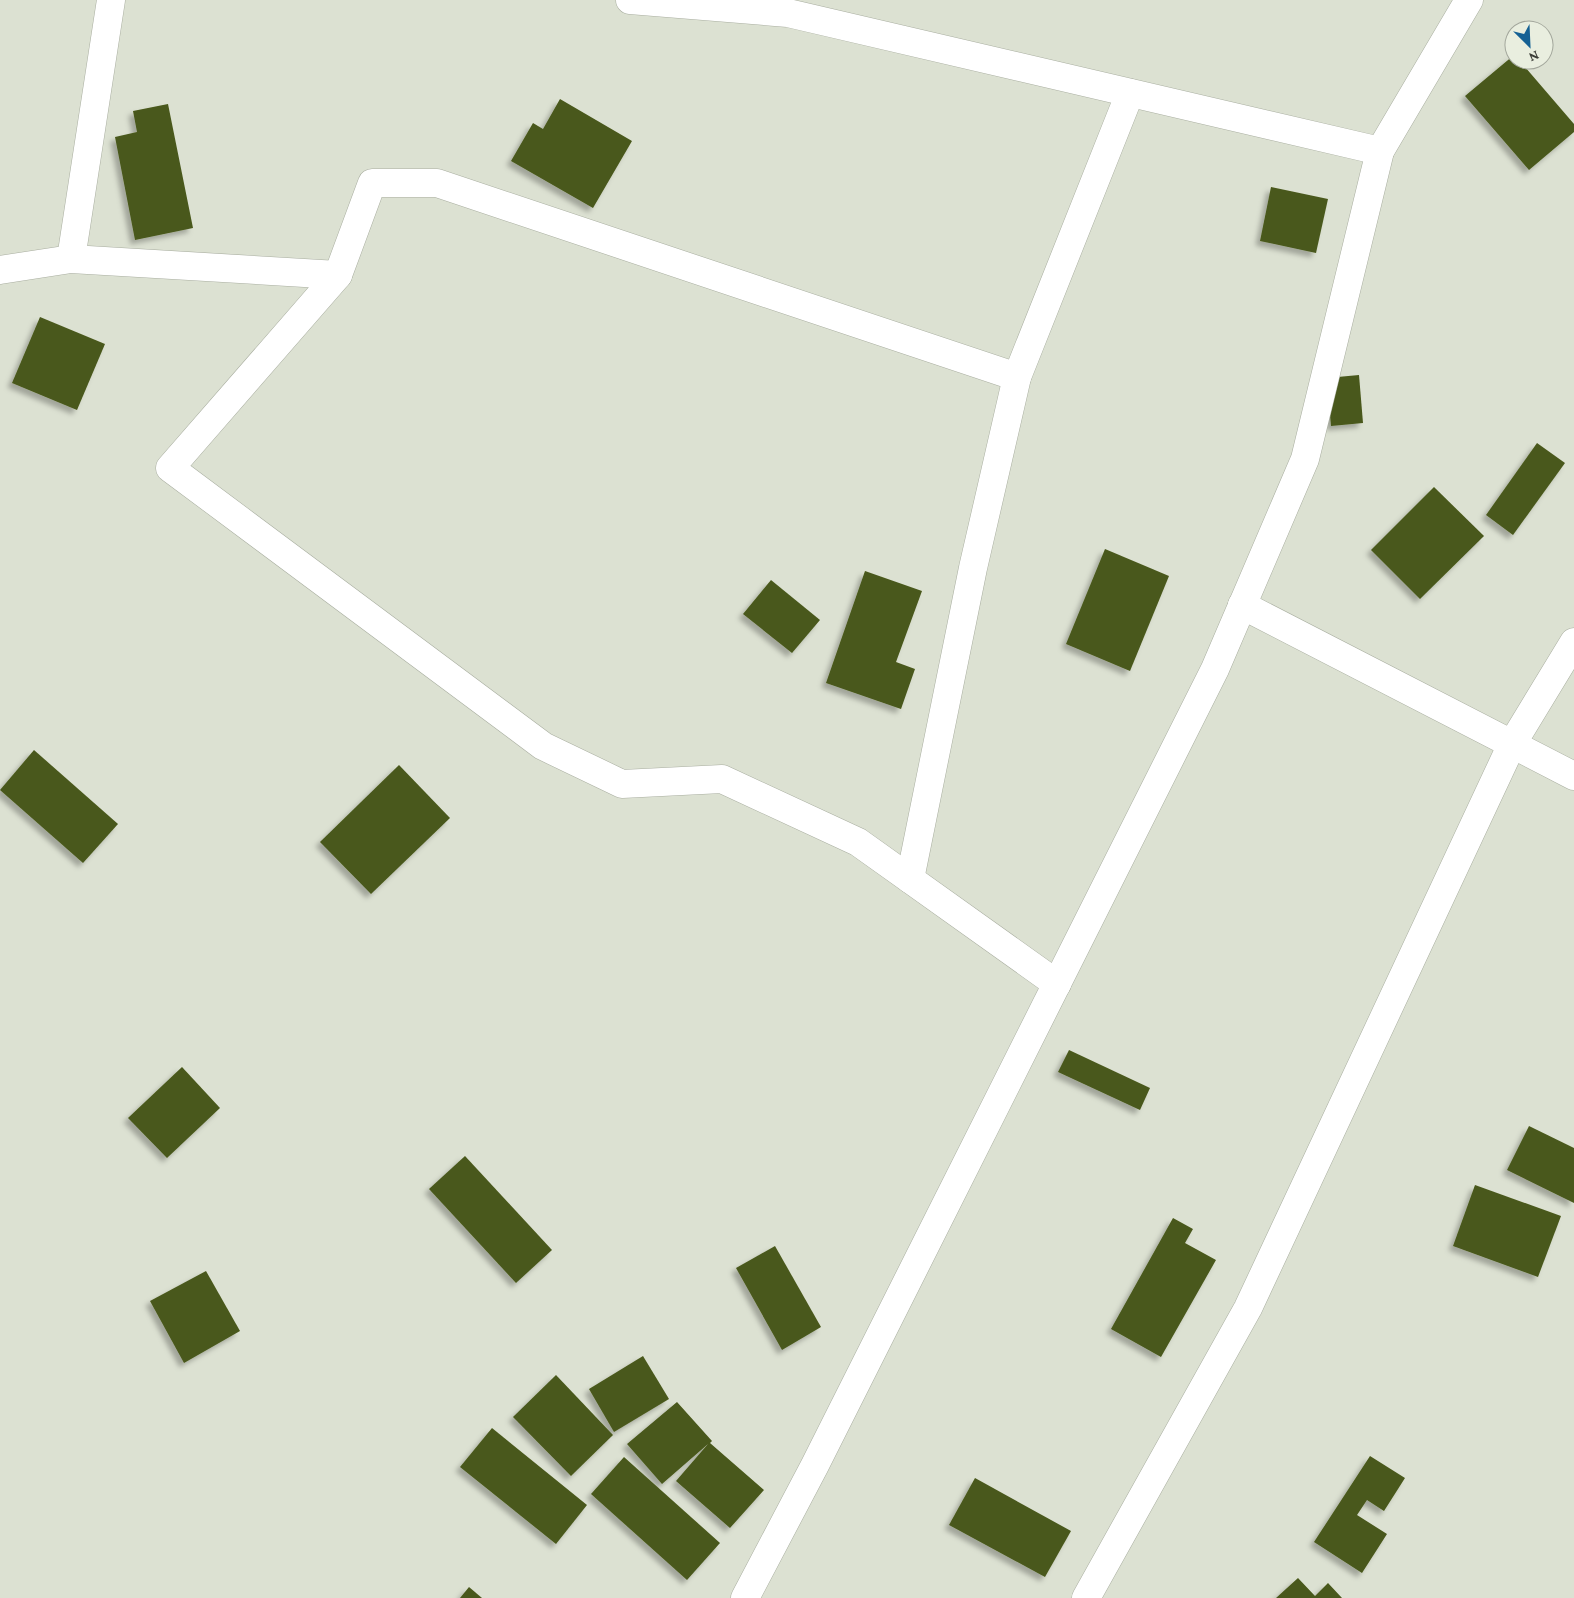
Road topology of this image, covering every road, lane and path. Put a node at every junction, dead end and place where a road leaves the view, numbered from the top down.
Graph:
1 (111, 0) edge
2 (630, 0) edge
3 (1469, 0) edge
4 (790, 7) edge
5 (1130, 93) junction
6 (1380, 151) junction
7 (71, 259) junction
8 (0, 270) edge
9 (338, 275) junction
10 (1017, 377) junction
11 (1242, 605) junction
12 (1574, 642) edge
13 (1512, 744) junction
14 (1574, 776) edge
15 (910, 879) junction
16 (1057, 984) junction
17 (745, 1598) edge
18 (1086, 1598) edge

1 - 7 street
2 - 4 street
3 - 6 street
4 - 5 street
5 - 6 street
5 - 10 street
6 - 11 street
7 - 8 street
7 - 9 street
9 - 10 street
9 - 15 street
10 - 15 street
11 - 13 street
11 - 16 street
12 - 13 street
13 - 14 street
13 - 18 street
15 - 16 street
16 - 17 street

